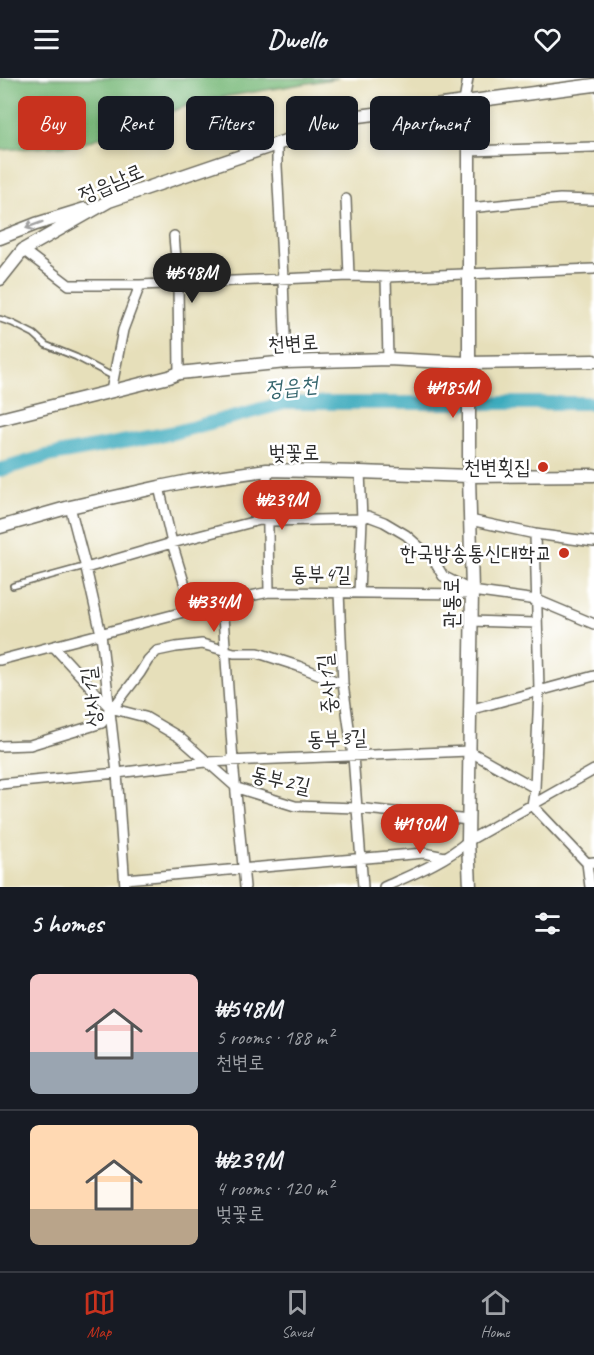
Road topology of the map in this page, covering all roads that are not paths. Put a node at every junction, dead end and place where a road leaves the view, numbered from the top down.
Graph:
1 (468, 78) edge
2 (594, 85) edge
3 (465, 96) edge
4 (490, 99) edge
5 (370, 115) edge
6 (277, 145) junction
7 (594, 147) edge
8 (469, 151) joint
9 (346, 199) dead end
10 (594, 200) edge
11 (109, 201) junction
12 (469, 208) junction
13 (174, 236) dead end
14 (0, 238) edge
15 (23, 250) junction
16 (594, 269) edge
17 (468, 273) junction
18 (349, 276) junction
19 (387, 277) junction
20 (0, 279) edge
21 (283, 279) junction
22 (178, 282) junction
23 (140, 285) junction
24 (0, 319) edge
25 (388, 359) junction
26 (594, 361) edge
27 (286, 362) junction
28 (468, 363) junction
29 (179, 373) junction
30 (114, 377) junction
31 (111, 391) junction
32 (0, 419) edge
33 (267, 470) junction
34 (360, 471) junction
35 (594, 475) edge
36 (469, 476) junction
37 (159, 487) junction
38 (70, 507) junction
39 (362, 519) junction
40 (470, 520) junction
41 (268, 521) junction
42 (0, 527) edge
43 (535, 534) junction
44 (594, 542) edge
45 (172, 543) junction
46 (86, 567) junction
47 (13, 586) dead end
48 (269, 592) junction
49 (339, 592) junction
50 (359, 592) junction
51 (471, 592) junction
52 (537, 600) junction
53 (222, 602) junction
54 (190, 611) junction
55 (471, 621) junction
56 (537, 623) junction
57 (594, 624) edge
58 (101, 634) junction
59 (54, 647) junction
60 (226, 650) junction
61 (0, 660) edge
62 (594, 676) edge
63 (343, 684) junction
64 (539, 690) junction
65 (110, 708) junction
66 (470, 710) junction
67 (0, 746) edge
68 (469, 751) junction
69 (353, 756) junction
70 (233, 761) junction
71 (206, 762) junction
72 (594, 770) edge
73 (117, 773) junction
74 (0, 784) edge
75 (237, 788) junction
76 (535, 788) junction
77 (532, 805) junction
78 (357, 808) junction
79 (469, 820) junction
80 (468, 841) junction
81 (445, 857) junction
82 (360, 859) junction
83 (590, 863) edge
84 (243, 869) junction
85 (125, 883) edge
86 (245, 887) edge
87 (363, 887) edge
88 (384, 887) edge
89 (471, 887) edge
90 (590, 887) edge

1 - 3 street
2 - 4 street, 정읍남로
5 - 6 street, 정읍남로
6 - 11 street, 정읍남로
6 - 21 street
7 - 8 street
8 - 12 street, 관통로
9 - 18 street
10 - 12 street
11 -> 14 street
11 - 15 street, 정읍남로
12 - 17 street, 관통로
13 - 22 street
15 - 20 street, 정읍남로
15 - 23 street
16 - 17 street
17 - 19 street
17 - 28 street, 관통로
18 - 19 street
18 - 21 street
19 - 25 street
21 - 22 street
21 - 27 street
22 - 23 street
22 - 29 street
23 - 30 street
24 - 30 lane
25 - 27 street, 천변로
25 - 28 street, 천변로
26 - 28 street, 천변로
27 - 29 street, 천변로
28 - 36 street, 관통로
29 - 31 street, 천변로
30 - 31 street
31 - 32 street, 천변로
33 - 34 street, 벚꽃로
33 - 37 street, 벚꽃로
33 - 41 street
34 - 36 street, 벚꽃로
34 - 39 street
35 - 36 street, 벚꽃로
36 - 40 street, 관통로
37 - 38 street, 벚꽃로
37 - 45 street
38 - 42 street, 벚꽃로
38 - 46 street, 상사1길
39 - 41 street
39 - 50 street
39 - 51 street
40 - 43 street
40 - 51 street, 관통로
41 - 45 street
41 - 48 street
43 - 44 street
43 - 52 street
45 - 46 street
45 - 54 street
46 - 47 lane
46 - 58 street, 상사1길
48 - 49 street, 동부4길
48 - 53 street, 동부4길
49 - 50 street, 동부4길
49 - 63 street, 중사1길
50 - 51 street, 동부4길
51 - 52 street
51 - 55 street, 관통로
52 - 56 street
52 - 57 street
53 - 54 street, 동부4길
53 - 60 street
54 - 58 street, 동부4길
55 - 56 street
55 - 66 street, 관통로
56 - 64 street
58 - 59 street, 동부4길
58 - 65 street, 상사1길
59 - 61 street, 동부4길
59 - 65 street
60 - 63 street
60 - 65 street
60 - 70 street
62 - 64 street
63 - 69 street, 중사1길
64 - 66 street
64 - 76 street
65 - 67 street
65 - 71 street, 동부2길
65 - 73 street, 상사1길
66 - 68 street, 관통로
68 - 69 street, 동부3길
68 - 76 street
68 - 79 street, 관통로
69 - 70 street, 동부3길
69 - 78 street, 중사1길
70 - 71 street, 동부3길
70 - 75 street
71 - 73 street, 동부3길
71 - 75 street, 동부2길
72 - 77 street
73 - 74 street, 동부3길
73 - 85 street, 상사1길
75 - 78 street, 동부2길
75 - 84 street
76 - 77 street
77 - 80 street
77 - 83 street
78 - 79 street, 동부2길
78 - 82 street, 중사1길
79 - 80 street, 관통로
80 - 81 street
80 - 89 street, 관통로
81 - 82 street
81 - 88 street
82 - 84 street
82 - 87 street, 중사1길
83 - 90 street
84 - 85 street
84 - 86 street

